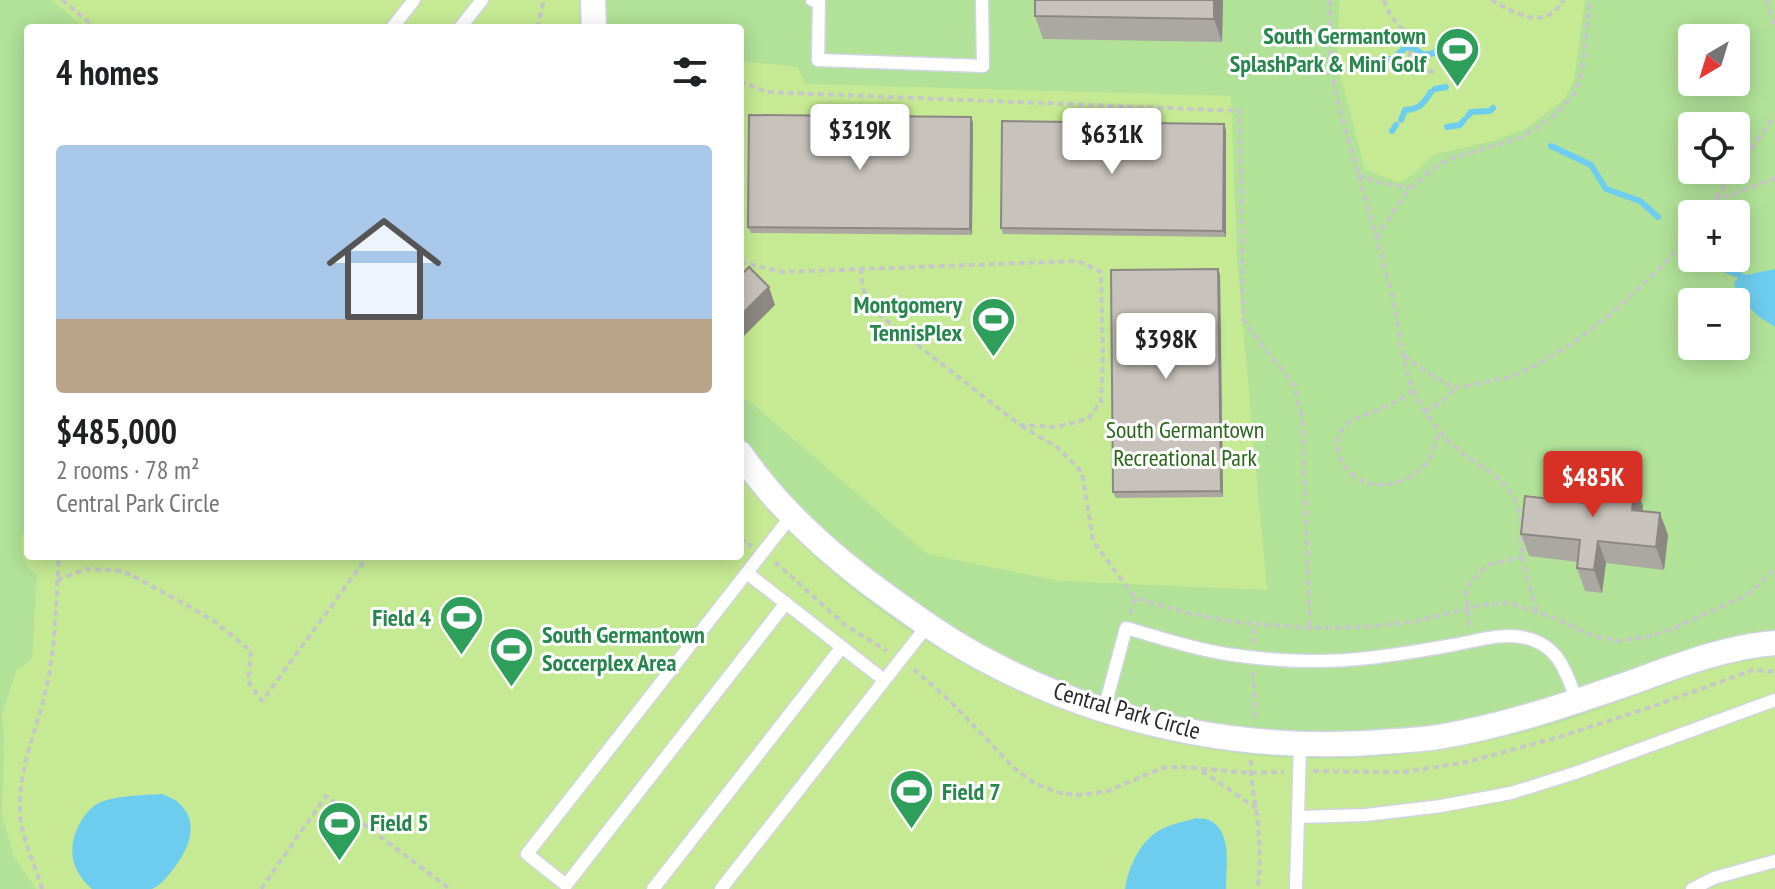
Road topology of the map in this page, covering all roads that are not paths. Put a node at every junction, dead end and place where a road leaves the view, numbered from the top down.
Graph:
1 (414, 0) edge
2 (482, 0) edge
3 (593, 0) edge
4 (812, 0) edge
5 (982, 0) edge
6 (395, 24) edge
7 (463, 24) edge
8 (594, 24) edge
9 (744, 458) edge
10 (792, 515) junction
11 (747, 573) junction
12 (786, 603) junction
13 (927, 626) junction
14 (1775, 643) edge
15 (842, 647) junction
16 (884, 680) junction
17 (1775, 700) edge
18 (1577, 701) junction
19 (1104, 710) junction
20 (1300, 744) junction
21 (1298, 817) junction
22 (1775, 861) edge
23 (653, 889) edge
24 (721, 889) edge
25 (1296, 889) edge
26 (1692, 889) edge

1 - 6 lane
2 - 7 lane
3 - 8 street
4 - 5 lane
9 - 10 street, Central Park Circle
10 - 11 lane
10 - 13 street, Central Park Circle
11 - 12 lane
11 - 12 lane
12 - 15 lane
13 - 16 lane
13 - 19 street, Central Park Circle
14 - 18 street, Central Park Circle
15 - 16 lane
15 - 23 lane
16 - 24 lane
17 - 21 lane
18 - 19 lane
18 - 20 street, Central Park Circle
19 - 20 street, Central Park Circle
20 - 21 lane
21 - 25 lane
22 - 26 lane

